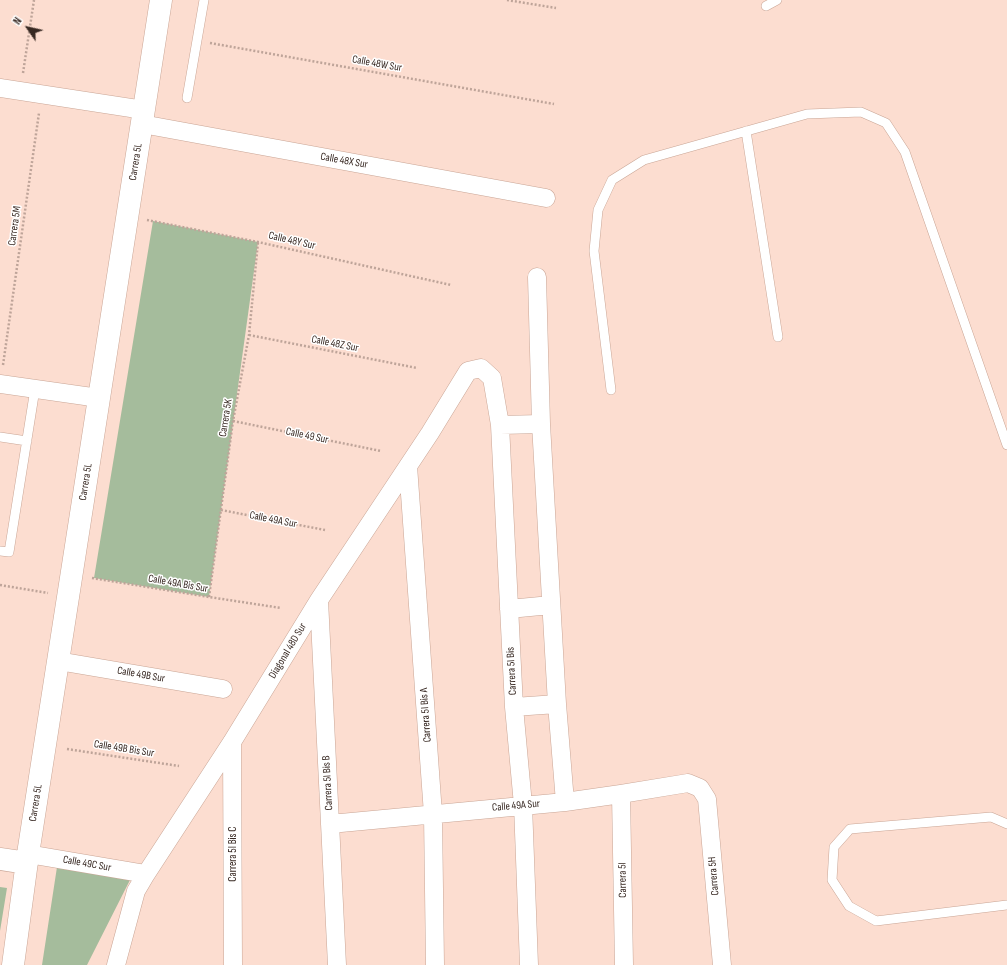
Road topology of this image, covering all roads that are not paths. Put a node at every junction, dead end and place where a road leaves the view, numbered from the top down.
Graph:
1 (161, 0) edge
2 (204, 0) edge
3 (777, 0) edge
4 (766, 6) dead end
5 (0, 88) edge
6 (187, 98) dead end
7 (143, 117) junction
8 (746, 131) junction
9 (546, 198) dead end
10 (537, 277) dead end
11 (778, 337) dead end
12 (492, 378) joint
13 (0, 384) edge
14 (35, 389) junction
15 (610, 390) dead end
16 (99, 398) junction
17 (541, 424) junction
18 (500, 425) junction
19 (0, 437) edge
20 (27, 441) junction
21 (1007, 445) edge
22 (408, 466) junction
23 (0, 551) edge
24 (319, 600) junction
25 (551, 605) junction
26 (509, 609) junction
27 (58, 661) junction
28 (223, 689) dead end
29 (556, 704) junction
30 (514, 707) junction
31 (232, 742) junction
32 (700, 788) joint
33 (621, 794) junction
34 (565, 802) junction
35 (523, 805) junction
36 (433, 814) junction
37 (330, 824) junction
38 (1007, 824) edge
39 (28, 858) junction
40 (0, 860) edge
41 (146, 874) junction
42 (1007, 905) edge
43 (12, 965) edge
44 (116, 965) edge
45 (233, 965) edge
46 (337, 965) edge
47 (435, 965) edge
48 (529, 965) edge
49 (624, 965) edge
50 (722, 965) edge

1 - 7 main road, Carrera 5L
2 - 6 lane
3 - 4 lane
5 - 7 street, Calle 48X Sur
7 - 9 street, Calle 48X Sur
7 - 16 main road, Carrera 5L
8 - 11 lane
8 - 15 lane
8 - 21 lane
10 - 17 street
12 - 18 street, Carrera 5I Bis
12 - 22 street, Diagonal 48D Sur
13 - 14 street
14 - 16 street
14 - 20 lane
16 - 27 main road, Carrera 5L
17 - 18 street
17 - 25 street
18 - 26 street, Carrera 5I Bis
19 - 20 lane
20 - 23 lane
22 - 24 street, Diagonal 48D Sur
22 - 36 street, Carrera 5I Bis A
24 - 31 street, Diagonal 48D Sur
24 - 37 street, Carrera 5I Bis B
25 - 26 street
25 - 29 street
26 - 30 street, Carrera 5I Bis
27 - 28 street, Calle 49B Sur
27 - 39 main road, Carrera 5L
29 - 30 street
29 - 34 street
30 - 35 street, Carrera 5I Bis
31 - 41 street, Diagonal 48D Sur
31 - 45 street, Carrera 5I Bis C
32 - 33 street, Calle 49A Sur
32 - 50 street, Carrera 5H
33 - 34 street, Calle 49A Sur
33 - 49 street, Carrera 5I
34 - 35 street, Calle 49A Sur
35 - 36 street, Calle 49A Sur
35 - 48 street, Carrera 5I Bis
36 - 37 street, Calle 49A Sur
36 - 47 street, Carrera 5I Bis A
37 - 46 street, Carrera 5I Bis B
38 - 42 lane
39 - 40 main road, Calle 49C Sur
39 - 41 street, Calle 49C Sur
39 - 43 main road, Carrera 5L
41 - 44 street, Diagonal 48D Sur

